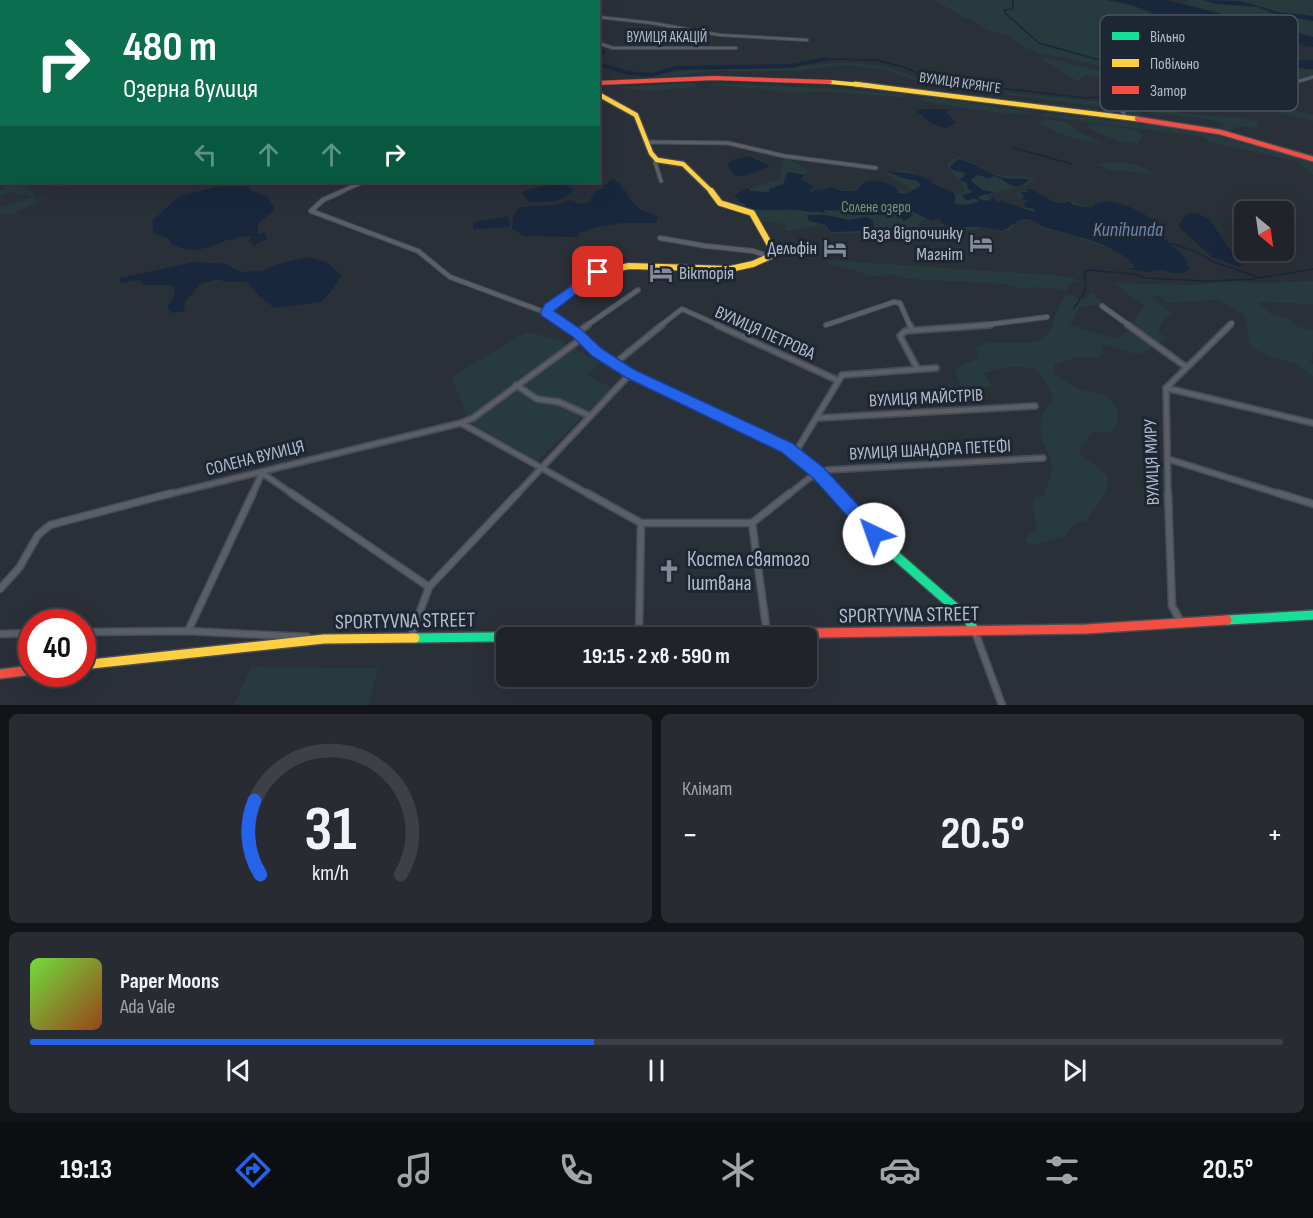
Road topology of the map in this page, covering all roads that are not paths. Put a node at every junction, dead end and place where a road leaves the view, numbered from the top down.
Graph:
1 (600, 17) edge
2 (807, 40) dead end
3 (600, 44) edge
4 (736, 48) dead end
5 (1313, 77) edge
6 (1298, 82) edge
7 (600, 83) edge
8 (600, 95) edge
9 (1122, 111) edge
10 (1126, 118) junction
11 (647, 142) junction
12 (1313, 159) edge
13 (657, 160) junction
14 (876, 168) dead end
15 (661, 181) dead end
16 (361, 183) edge
17 (660, 238) dead end
18 (771, 257) junction
19 (638, 290) dead end
20 (1102, 306) dead end
21 (547, 313) junction
22 (1047, 317) dead end
23 (1232, 323) dead end
24 (826, 325) dead end
25 (912, 330) junction
26 (580, 336) junction
27 (614, 364) junction
28 (1185, 367) junction
29 (917, 368) junction
30 (936, 368) dead end
31 (630, 374) junction
32 (837, 380) junction
33 (516, 385) junction
34 (1166, 388) junction
35 (1035, 406) dead end
36 (590, 416) junction
37 (818, 418) junction
38 (461, 423) junction
39 (1313, 423) edge
40 (795, 453) junction
41 (1043, 459) dead end
42 (1168, 459) junction
43 (540, 468) junction
44 (262, 473) junction
45 (818, 473) junction
46 (1313, 504) edge
47 (641, 523) junction
48 (752, 523) junction
49 (429, 587) junction
50 (0, 589) edge
51 (1313, 615) edge
52 (1183, 624) junction
53 (639, 627) edge
54 (766, 627) edge
55 (188, 631) junction
56 (975, 631) junction
57 (18, 633) edge
58 (96, 633) edge
59 (817, 633) edge
60 (0, 634) edge
61 (411, 636) junction
62 (496, 636) edge
63 (324, 639) junction
64 (96, 663) edge
65 (18, 671) edge
66 (0, 674) edge
67 (1002, 705) edge

1 - 2 street
3 - 4 street, ВУЛИЦЯ АКАЦІЙ
5 - 6 street
7 - 10 street, ВУЛИЦЯ КРЯНГЕ
8 - 11 street
9 - 10 street
10 - 12 street, ВУЛИЦЯ КРЯНГЕ
11 - 13 street
11 - 14 street
13 - 15 street
13 - 18 street
16 - 21 street
17 - 18 street
18 - 21 street
19 - 26 street, СОЛЕНА ВУЛИЦЯ
20 - 28 street
21 - 26 street
22 - 25 street
23 - 28 street
24 - 25 street
25 - 29 street
26 - 27 street
26 - 33 street, СОЛЕНА ВУЛИЦЯ
27 - 31 street
27 - 32 street, ВУЛИЦЯ ПЕТРОВА
28 - 34 street
29 - 30 street
29 - 32 street
31 - 36 street
31 - 40 street
32 - 37 street
33 - 36 street
33 - 38 street, СОЛЕНА ВУЛИЦЯ
34 - 39 street
34 - 42 street, ВУЛИЦЯ МИРУ
35 - 37 street, ВУЛИЦЯ МАЙСТРІВ
36 - 43 street
37 - 40 street
38 - 43 street
38 - 44 street, СОЛЕНА ВУЛИЦЯ
40 - 45 street
41 - 45 street, ВУЛИЦЯ ШАНДОРА ПЕТЕФІ
42 - 46 street
42 - 52 street, ВУЛИЦЯ МИРУ
43 - 47 street
43 - 49 street
44 - 49 street
44 - 50 street, СОЛЕНА ВУЛИЦЯ
44 - 55 street
45 - 48 street
45 - 56 street
47 - 48 street
47 - 53 street
48 - 54 street
49 - 61 street
51 - 52 street, SPORTYVNA STREET
52 - 56 street, SPORTYVNA STREET
55 - 58 street, SPORTYVNA STREET
55 - 63 street, SPORTYVNA STREET
56 - 59 street, SPORTYVNA STREET
56 - 67 street
57 - 60 street
61 - 62 street, SPORTYVNA STREET
61 - 63 street, SPORTYVNA STREET
63 - 64 street, SPORTYVNA STREET
65 - 66 street

